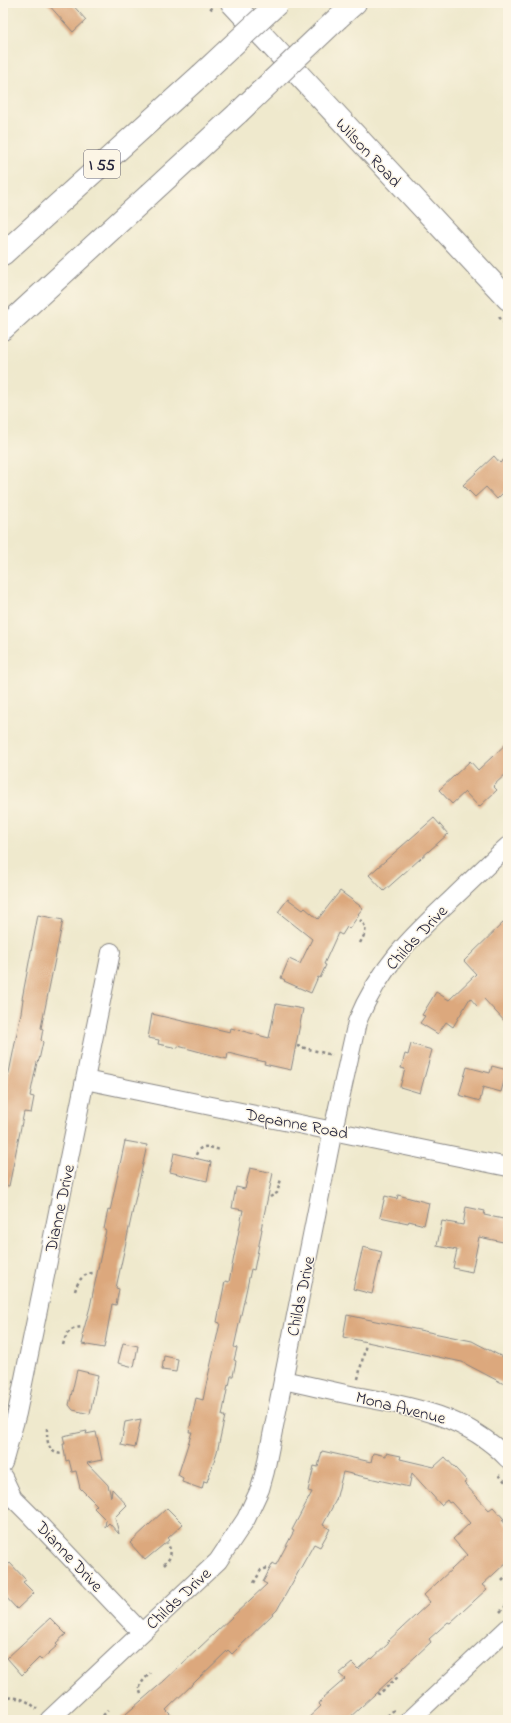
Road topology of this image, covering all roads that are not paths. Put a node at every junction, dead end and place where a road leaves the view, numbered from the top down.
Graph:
1 (232, 3) edge
2 (278, 3) edge
3 (354, 3) edge
4 (3, 254) edge
5 (508, 299) edge
6 (3, 328) edge
7 (508, 846) edge
8 (111, 952) dead end
9 (85, 1080) junction
10 (333, 1130) junction
11 (508, 1167) edge
12 (283, 1380) junction
13 (508, 1459) edge
14 (3, 1463) edge
15 (3, 1477) edge
16 (508, 1628) edge
17 (142, 1632) junction
18 (44, 1716) edge
19 (410, 1720) edge

1 - 5 main road, Wilson Road
2 - 4 main road, I 55, bridge
3 - 6 main road, bridge
7 - 10 street, Childs Drive
8 - 9 street, Dianne Drive
9 - 10 street, Depanne Road
9 - 14 street, Dianne Drive
10 - 11 street, Depanne Road
10 - 12 street, Childs Drive
12 - 13 street, Mona Avenue
12 - 17 street, Childs Drive
15 - 17 street, Dianne Drive
16 - 19 street
17 - 18 street, Childs Drive

